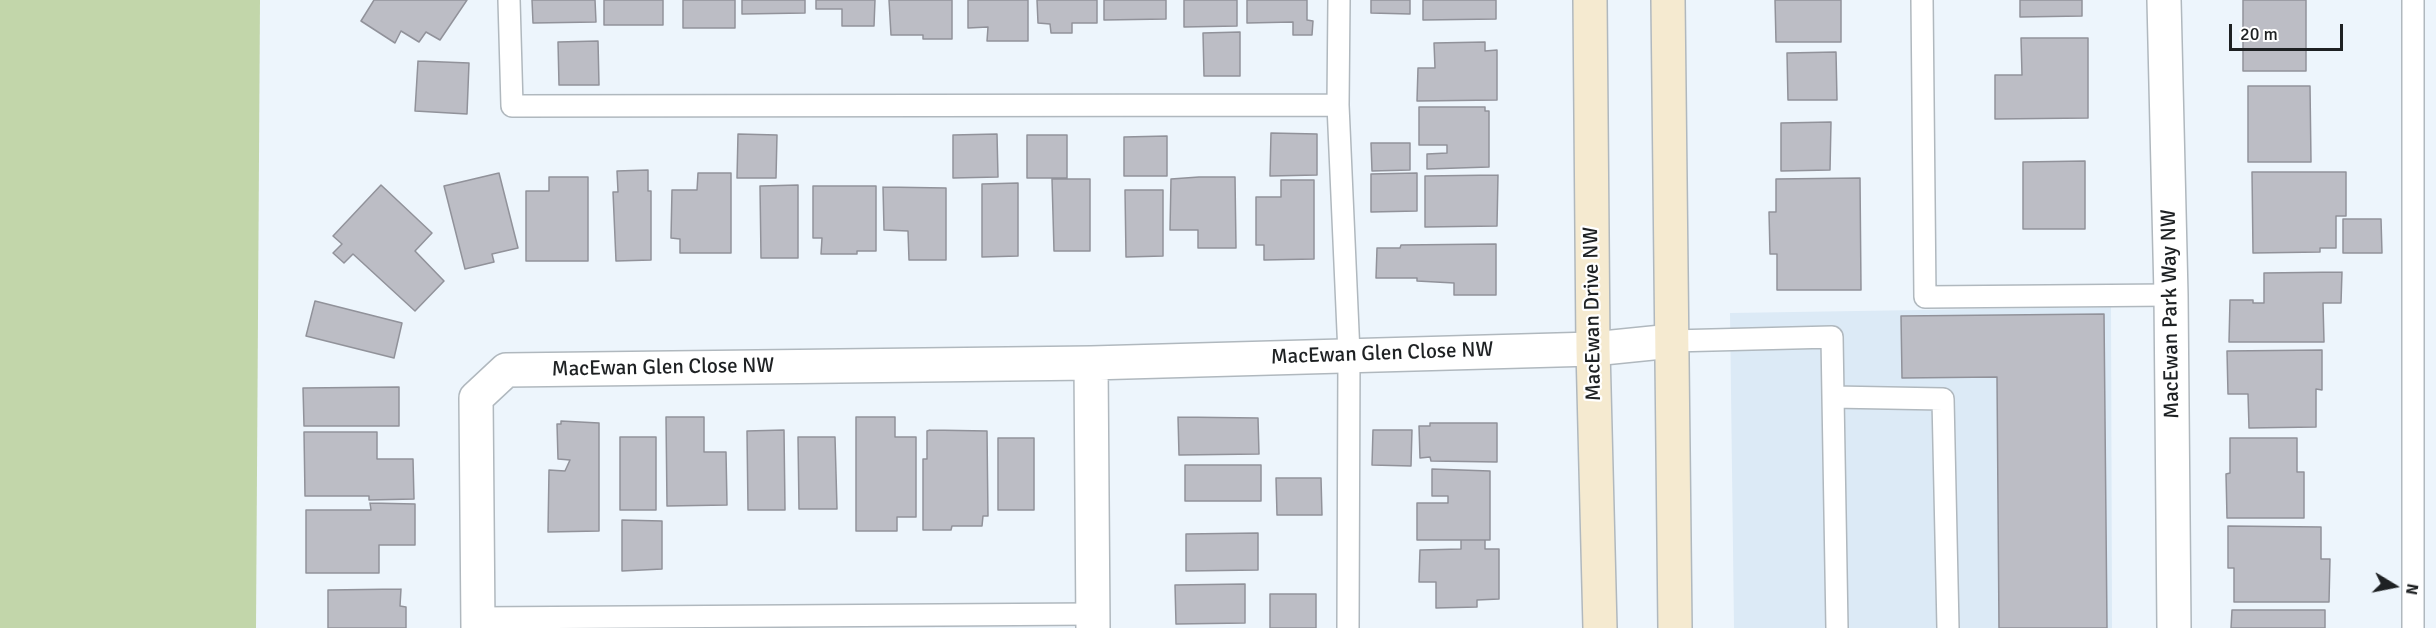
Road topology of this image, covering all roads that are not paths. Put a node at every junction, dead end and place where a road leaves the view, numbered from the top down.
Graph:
1 (509, 0) edge
2 (1340, 0) edge
3 (1590, 0) edge
4 (1668, 0) edge
5 (1922, 0) edge
6 (2164, 0) edge
7 (2413, 0) edge
8 (1338, 105) junction
9 (2171, 295) junction
10 (1672, 341) junction
11 (1593, 349) junction
12 (1349, 354) junction
13 (1091, 363) junction
14 (1833, 397) junction
15 (1093, 621) edge
16 (478, 623) edge
17 (1348, 628) edge
18 (1600, 628) edge
19 (1675, 628) edge
20 (1837, 628) edge
21 (1948, 628) edge
22 (2174, 628) edge
23 (2413, 628) edge

1 - 8 lane
2 - 8 lane
3 - 11 street, MacEwan Drive NW
4 - 10 street
5 - 9 lane
6 - 9 street, MacEwan Park Way NW
7 - 23 lane
8 - 12 lane
9 - 22 street, MacEwan Park Way NW
10 - 11 street, MacEwan Glen Close NW
10 - 14 lane
10 - 19 street
11 - 12 street, MacEwan Glen Close NW
11 - 18 street, MacEwan Drive NW
12 - 13 street, MacEwan Glen Close NW
12 - 17 lane
13 - 15 street
13 - 16 street, MacEwan Glen Close NW
14 - 20 lane
14 - 21 lane
15 - 16 lane

